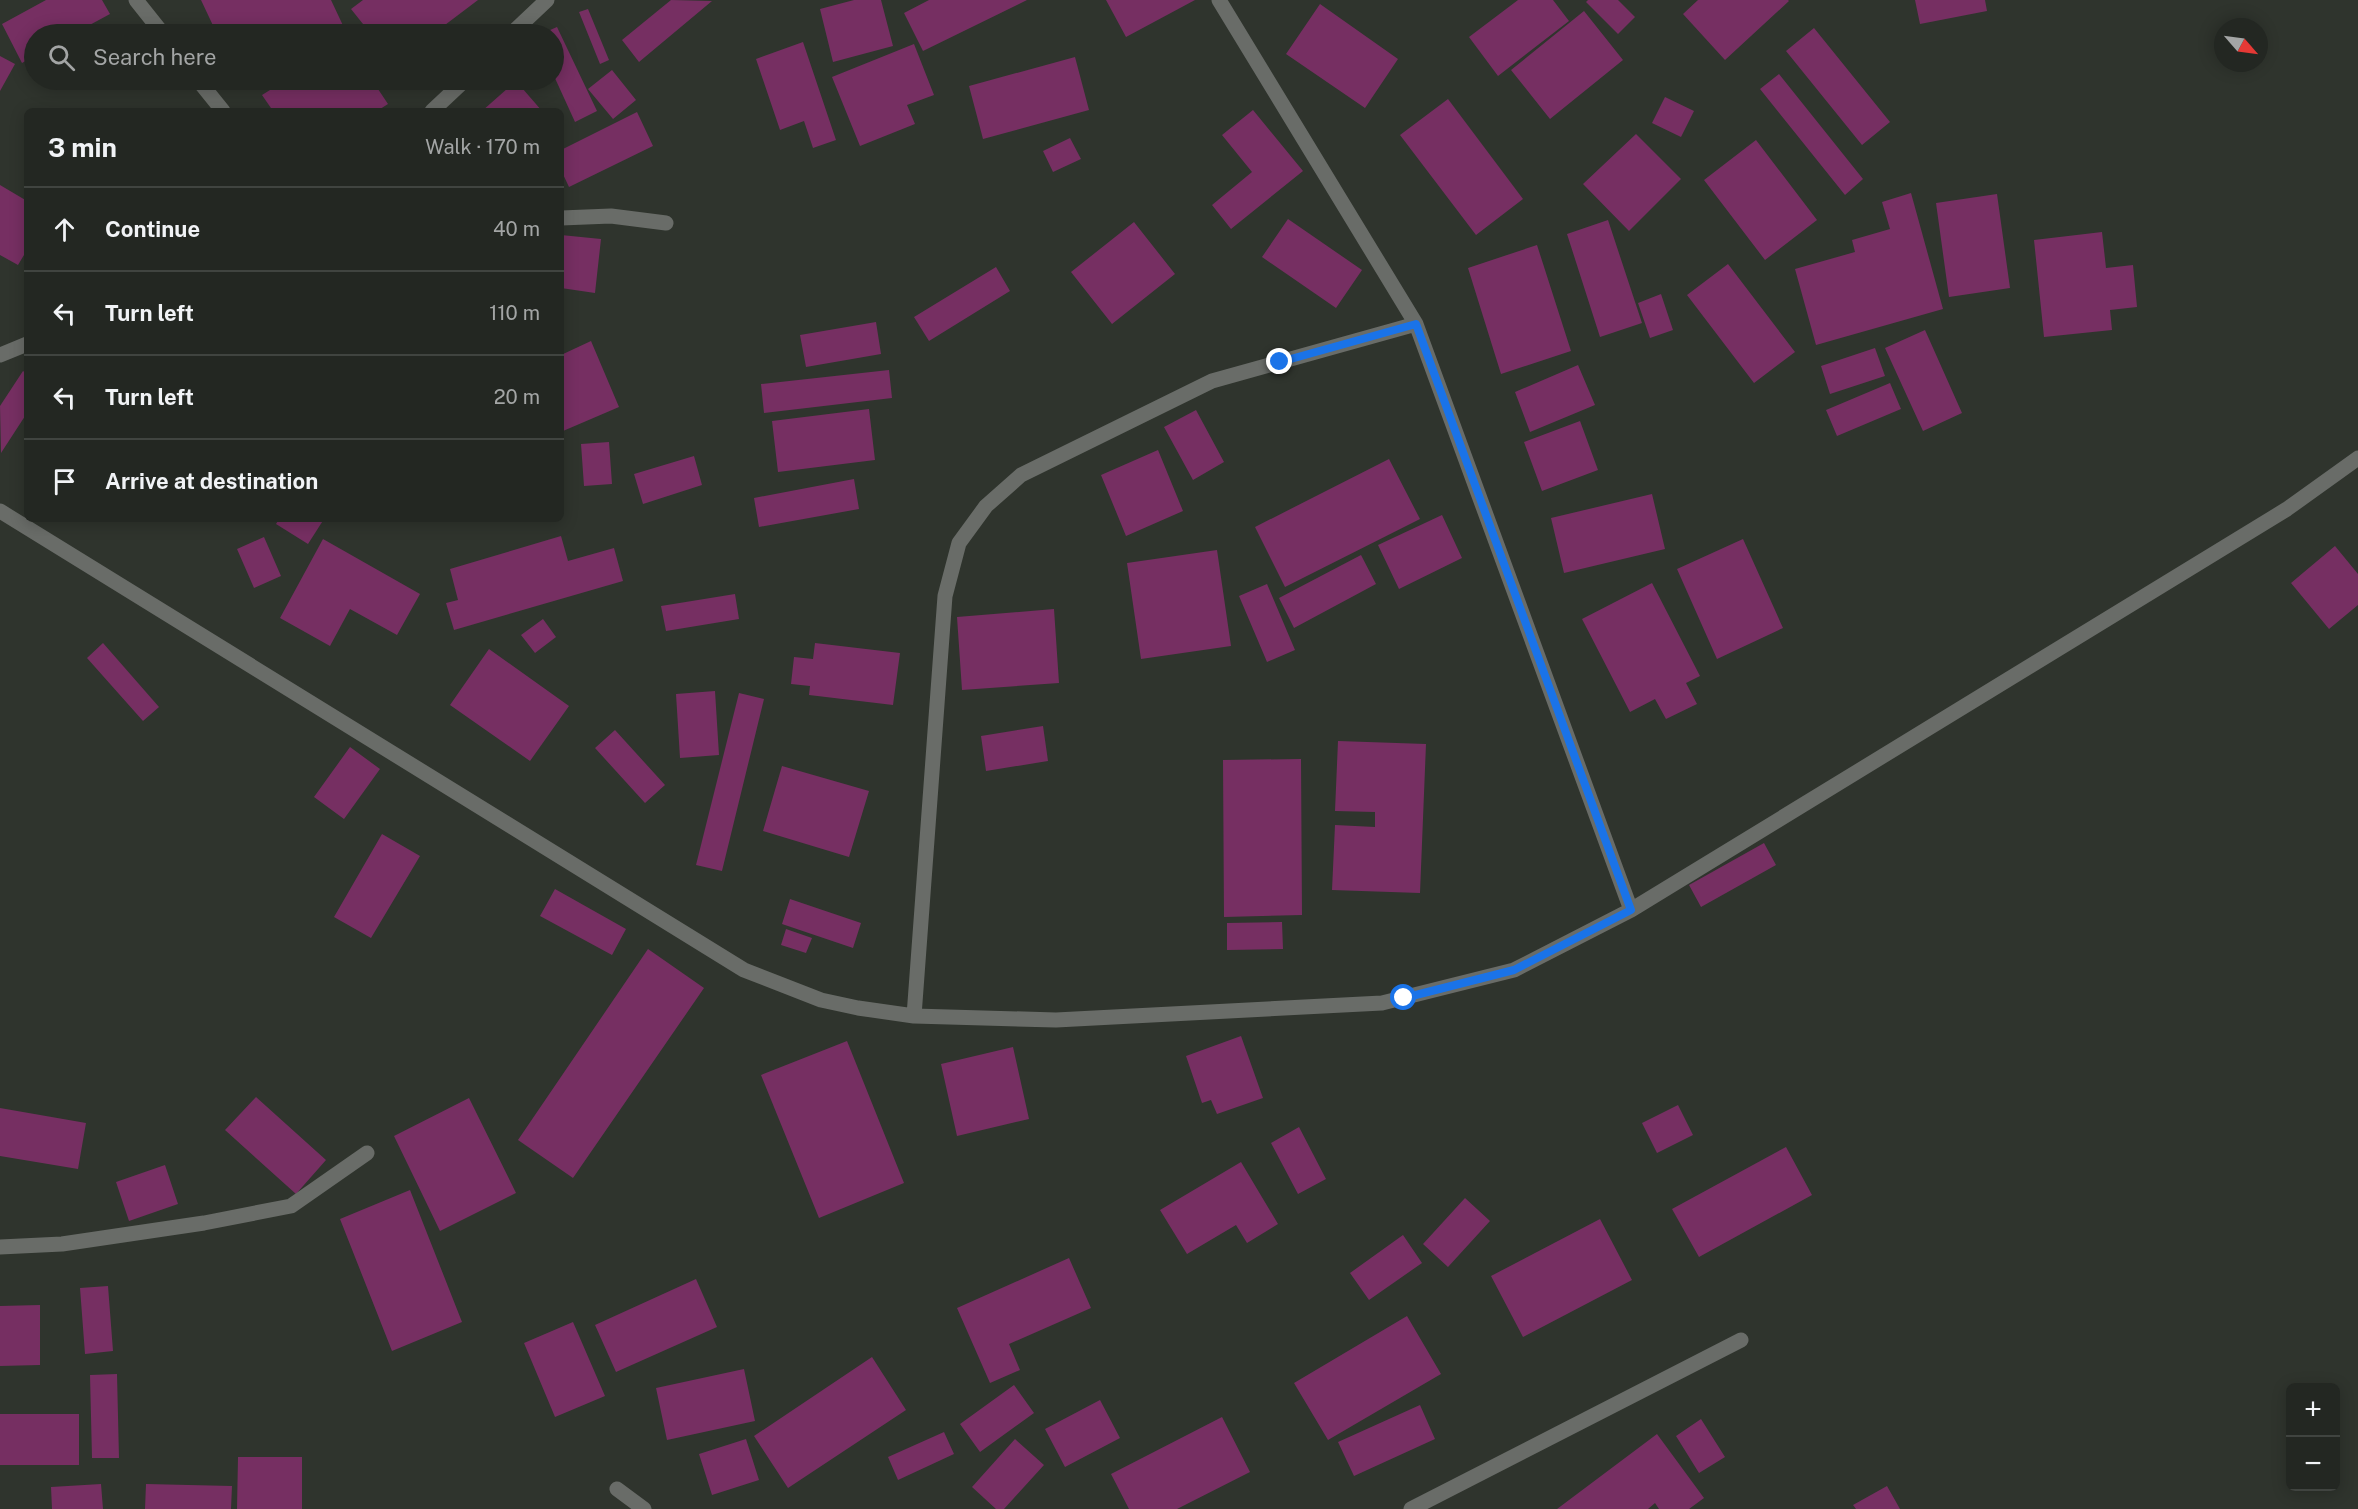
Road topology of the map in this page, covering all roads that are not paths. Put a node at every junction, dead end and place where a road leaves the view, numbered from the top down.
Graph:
1 (136, 0) edge
2 (547, 0) edge
3 (1220, 0) edge
4 (155, 24) edge
5 (522, 24) edge
6 (206, 90) edge
7 (454, 90) edge
8 (221, 108) edge
9 (435, 108) edge
10 (564, 218) edge
11 (666, 223) dead end
12 (1416, 324) junction
13 (24, 345) edge
14 (0, 354) edge
15 (2358, 458) edge
16 (0, 511) edge
17 (1631, 910) junction
18 (914, 1016) junction
19 (367, 1153) dead end
20 (0, 1247) edge
21 (1741, 1340) dead end
22 (617, 1489) dead end
23 (644, 1509) edge
24 (1411, 1509) edge

1 - 4 street
2 - 5 street
3 - 12 street
6 - 8 street
7 - 9 street
10 - 11 street
12 - 17 street
12 - 18 street
13 - 14 street
15 - 17 street
16 - 18 street
17 - 18 street
19 - 20 street
21 - 24 street
22 - 23 street

